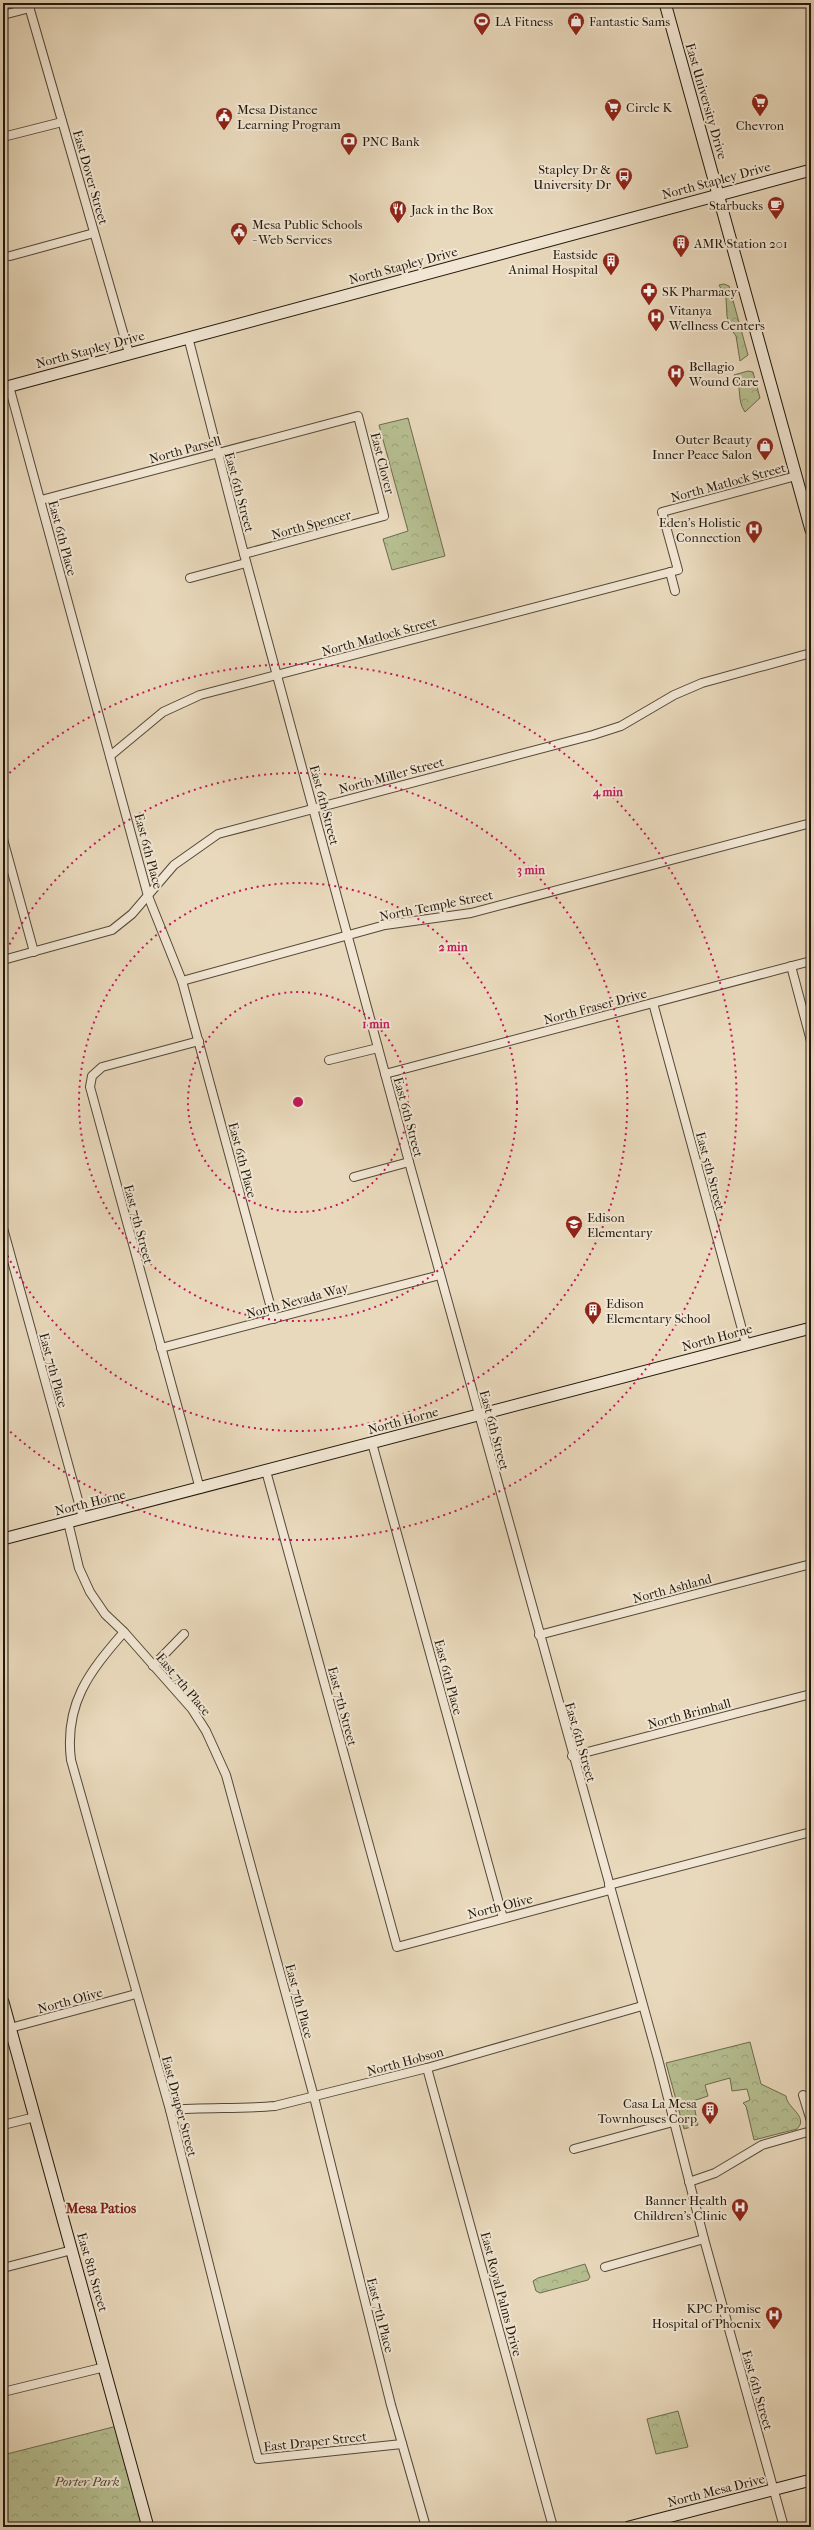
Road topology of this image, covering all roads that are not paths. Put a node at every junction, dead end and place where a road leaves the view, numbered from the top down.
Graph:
1 (665, 3) edge
2 (29, 5) edge
3 (3, 15) edge
4 (62, 122) junction
5 (3, 137) edge
6 (811, 170) edge
7 (719, 194) junction
8 (94, 233) junction
9 (10, 256) dead end
10 (188, 338) junction
11 (129, 353) junction
12 (6, 387) edge
13 (358, 416) joint
14 (217, 453) junction
15 (796, 476) junction
16 (41, 500) junction
17 (384, 516) joint
18 (811, 530) edge
19 (244, 554) junction
20 (246, 563) junction
21 (670, 572) junction
22 (190, 578) dead end
23 (675, 591) dead end
24 (811, 653) edge
25 (277, 674) junction
26 (110, 756) junction
27 (313, 808) junction
28 (811, 823) edge
29 (3, 839) edge
30 (148, 896) junction
31 (348, 936) junction
32 (34, 952) junction
33 (3, 960) edge
34 (811, 961) edge
35 (791, 966) junction
36 (182, 981) junction
37 (653, 1003) junction
38 (199, 1041) junction
39 (811, 1042) edge
40 (378, 1048) junction
41 (330, 1060) dead end
42 (385, 1074) junction
43 (409, 1162) junction
44 (354, 1177) dead end
45 (3, 1228) edge
46 (440, 1275) junction
47 (274, 1319) junction
48 (811, 1328) edge
49 (746, 1344) junction
50 (160, 1348) junction
51 (478, 1415) junction
52 (372, 1443) junction
53 (266, 1471) junction
54 (200, 1488) junction
55 (83, 1518) junction
56 (68, 1522) junction
57 (3, 1539) edge
58 (811, 1564) edge
59 (124, 1632) junction
60 (184, 1634) dead end
61 (539, 1635) junction
62 (153, 1666) junction
63 (811, 1694) edge
64 (572, 1756) junction
65 (811, 1832) edge
66 (610, 1888) junction
67 (503, 1918) junction
68 (397, 1947) joint
69 (136, 1994) junction
70 (3, 2002) edge
71 (642, 2006) junction
72 (10, 2028) junction
73 (427, 2068) junction
74 (803, 2095) dead end
75 (314, 2097) junction
76 (170, 2110) junction
77 (35, 2117) junction
78 (811, 2121) edge
79 (673, 2122) junction
80 (3, 2125) edge
81 (811, 2131) edge
82 (574, 2149) dead end
83 (689, 2182) junction
84 (704, 2239) junction
85 (72, 2250) junction
86 (605, 2267) dead end
87 (3, 2268) edge
88 (105, 2367) junction
89 (3, 2392) edge
90 (402, 2444) junction
91 (811, 2480) edge
92 (774, 2489) junction
93 (148, 2527) edge
94 (426, 2527) edge
95 (553, 2527) edge
96 (629, 2527) edge
97 (784, 2527) edge

1 - 7 main road, East University Drive
2 - 3 street, East Dover Street
2 - 4 street, East Dover Street
4 - 5 street
4 - 8 street, East Dover Street
6 - 7 main road, North Stapley Drive
7 - 10 main road, North Stapley Drive
7 - 15 main road, East University Drive
8 - 9 street
8 - 11 street, East Dover Street
10 - 11 main road, North Stapley Drive
10 - 14 street, East 6th Street
11 - 12 main road, North Stapley Drive
12 - 16 street, East 6th Place
13 - 14 street, North Parsell
13 - 17 street, East Clover
14 - 16 street, North Parsell
14 - 19 street, East 6th Street
15 - 18 main road, East University Drive
15 - 21 street, North Matlock Street
16 - 26 street, East 6th Place
17 - 19 street, North Spencer
19 - 20 street, East 6th Street
20 - 22 street
20 - 25 street, East 6th Street
21 - 23 street
21 - 25 street, North Matlock Street
24 - 27 street, North Miller Street
25 - 26 street, North Matlock Street
25 - 27 street, East 6th Street
26 - 30 street, East 6th Place
27 - 30 street, North Miller Street
27 - 31 street, East 6th Street
28 - 31 street, North Temple Street
29 - 32 street
30 - 32 street, North Miller Street
30 - 36 street, East 6th Place
31 - 36 street, North Temple Street
31 - 40 street, East 6th Street
32 - 33 street, North Miller Street
34 - 35 street, North Fraser Drive
35 - 37 street, North Fraser Drive
35 - 39 street
36 - 38 street, East 6th Place
37 - 42 street, North Fraser Drive
37 - 49 street, East 5th Street
38 - 47 street, East 6th Place
38 - 50 street, East 7th Street
40 - 41 street
40 - 42 street, East 6th Street
42 - 43 street, East 6th Street
43 - 44 street
43 - 46 street, East 6th Street
45 - 55 street, East 7th Place
46 - 47 street, North Nevada Way
46 - 51 street, East 6th Street
47 - 50 street, North Nevada Way
48 - 49 main road, North Horne
49 - 51 main road, North Horne
50 - 54 street, East 7th Street
51 - 52 main road, North Horne
51 - 61 street, East 6th Street
52 - 53 main road, North Horne
52 - 67 street, East 6th Place
53 - 54 main road, North Horne
53 - 68 street, East 7th Street
54 - 55 main road, North Horne
55 - 56 main road, North Horne
56 - 57 main road, North Horne
56 - 59 street, East 7th Place
58 - 61 street, North Ashland
59 - 62 street, East 7th Place
59 - 69 street, East Draper Street
60 - 62 street
61 - 64 street, East 6th Street
62 - 75 street, East 7th Place
63 - 64 street, North Brimhall
64 - 66 street, East 6th Street
65 - 66 street, North Olive
66 - 67 street, North Olive
66 - 71 street, East 6th Street
67 - 68 street, North Olive
69 - 72 street, North Olive
69 - 76 street, East Draper Street
70 - 72 main road, East 8th Street
71 - 73 street, North Hobson
71 - 79 street, East 6th Street
72 - 77 main road, East 8th Street
73 - 75 street, North Hobson
73 - 95 street, East Royal Palms Drive
74 - 78 street
75 - 76 street, North Hobson
75 - 90 street, East 7th Place
76 - 90 street, East Draper Street
77 - 80 street
77 - 85 main road, East 8th Street
79 - 82 street
79 - 83 street, East 6th Street
81 - 83 street
83 - 84 street, East 6th Street
84 - 86 street
84 - 92 street, East 6th Street
85 - 87 street
85 - 88 main road, East 8th Street
88 - 89 street
88 - 93 main road, East 8th Street
90 - 94 street, East 7th Place
91 - 92 main road, North Mesa Drive
92 - 96 main road, North Mesa Drive
92 - 97 street, East 6th Street

